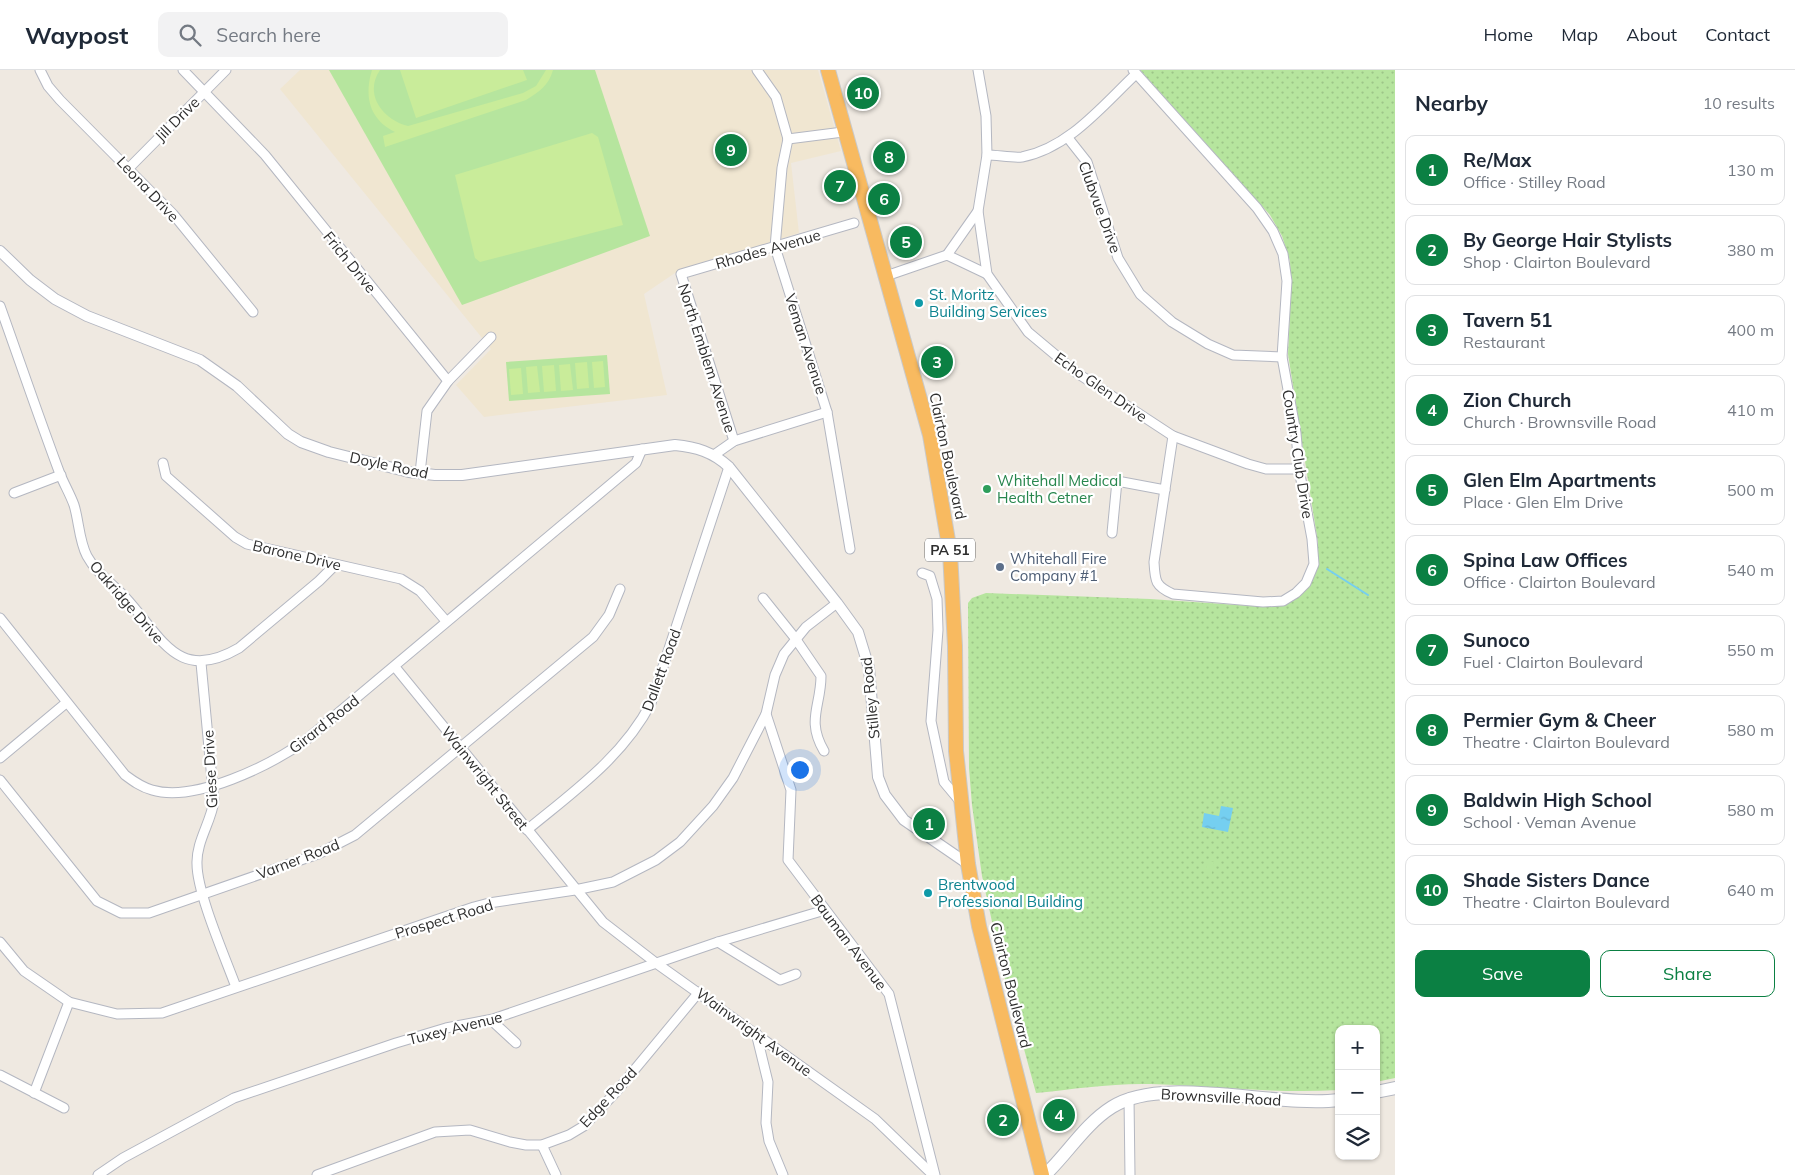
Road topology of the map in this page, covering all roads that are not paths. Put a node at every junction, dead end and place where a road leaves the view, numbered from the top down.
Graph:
1 (40, 70) edge
2 (183, 70) edge
3 (226, 70) edge
4 (757, 70) edge
5 (828, 70) edge
6 (978, 70) edge
7 (1134, 72) edge
8 (205, 91) junction
9 (843, 132) junction
10 (1068, 138) junction
11 (788, 140) junction
12 (987, 155) junction
13 (129, 168) junction
14 (978, 211) junction
15 (854, 223) dead end
16 (775, 246) junction
17 (0, 251) edge
18 (947, 255) junction
19 (681, 274) joint
20 (986, 274) junction
21 (886, 276) junction
22 (0, 306) edge
23 (253, 312) dead end
24 (491, 337) dead end
25 (1282, 358) junction
26 (448, 381) junction
27 (828, 412) junction
28 (1173, 436) junction
29 (734, 441) junction
30 (642, 449) junction
31 (714, 455) junction
32 (163, 463) dead end
33 (729, 467) junction
34 (1299, 469) junction
35 (420, 473) junction
36 (61, 475) junction
37 (1165, 490) junction
38 (14, 493) dead end
39 (1112, 533) dead end
40 (850, 548) dead end
41 (335, 565) junction
42 (922, 573) dead end
43 (620, 588) dead end
44 (763, 598) dead end
45 (838, 603) junction
46 (0, 618) edge
47 (446, 621) junction
48 (795, 638) junction
49 (201, 663) junction
50 (394, 667) junction
51 (66, 703) junction
52 (766, 714) junction
53 (460, 746) junction
54 (824, 750) dead end
55 (0, 758) edge
56 (0, 780) edge
57 (213, 785) junction
58 (960, 800) junction
59 (527, 830) junction
60 (968, 864) junction
61 (576, 890) junction
62 (203, 894) junction
63 (825, 910) junction
64 (0, 942) edge
65 (718, 942) junction
66 (656, 963) junction
67 (796, 974) dead end
68 (236, 988) junction
69 (699, 992) junction
70 (69, 1002) junction
71 (491, 1020) junction
72 (756, 1033) junction
73 (516, 1042) dead end
74 (0, 1075) edge
75 (1395, 1088) edge
76 (1380, 1091) edge
77 (34, 1093) junction
78 (1129, 1098) junction
79 (1335, 1100) edge
80 (64, 1108) dead end
81 (542, 1145) junction
82 (98, 1175) edge
83 (317, 1175) edge
84 (556, 1175) edge
85 (783, 1175) edge
86 (934, 1175) edge
87 (1044, 1175) edge
88 (1130, 1175) edge

1 - 13 street, Leona Drive
2 - 8 street, Frich Drive
3 - 8 street, Jill Drive
4 - 11 street
5 - 9 highway, Clairton Boulevard / PA 51
6 - 12 street, Echo Glen Drive
7 - 10 street
7 - 25 street, Country Club Drive
8 - 13 street, Jill Drive
8 - 26 street, Frich Drive
9 - 11 street
9 - 21 highway, Clairton Boulevard / PA 51
10 - 12 street
10 - 25 street, Clubvue Drive
11 - 16 street, Veman Avenue
12 - 14 street, Echo Glen Drive
13 - 23 street, Leona Drive
14 - 18 street
14 - 20 street, Echo Glen Drive
15 - 16 street, Rhodes Avenue
16 - 19 street, Rhodes Avenue
16 - 27 street, Veman Avenue
17 - 35 street, Doyle Road
18 - 20 street
18 - 21 street
19 - 29 street, North Emblem Avenue
20 - 28 street, Echo Glen Drive
21 - 58 highway, Clairton Boulevard / PA 51
22 - 36 street, Oakridge Drive
24 - 26 street
25 - 34 street, Country Club Drive
26 - 35 street
27 - 29 street
27 - 40 street, Veman Avenue
28 - 34 street, Echo Glen Drive
28 - 37 street, Country Club Drive
29 - 31 street
30 - 31 street, Doyle Road
30 - 35 street, Doyle Road
30 - 47 street, Girard Road
31 - 33 street, Stilley Road
32 - 41 street, Barone Drive
33 - 45 street, Stilley Road
33 - 59 street, Dallett Road
34 - 37 street, Country Club Drive
36 - 38 street
36 - 49 street, Oakridge Drive
37 - 39 street
41 - 47 street, Barone Drive
41 - 49 street
42 - 58 street
43 - 53 street, Varner Road
44 - 48 street
45 - 48 street, Prospect Road
45 - 60 street, Stilley Road
46 - 51 street, Girard Road
47 - 50 street, Girard Road
48 - 52 street, Prospect Road
48 - 54 street
49 - 57 street, Giese Drive
50 - 53 street, Wainwright Street
50 - 57 street, Girard Road
51 - 55 street
51 - 57 street, Girard Road
52 - 61 street, Prospect Road
52 - 63 street, Bauman Avenue
53 - 59 street, Wainwright Street
53 - 62 street, Varner Road
56 - 62 street, Varner Road
57 - 62 street, Giese Drive
58 - 60 highway, Clairton Boulevard / PA 51
59 - 61 street, Wainwright Street
60 - 87 highway, Clairton Boulevard / PA 51
61 - 66 street, Wainwright Avenue
61 - 68 street, Prospect Road
62 - 68 street, Giese Drive
63 - 65 street, Tuxey Avenue
63 - 86 street, Bauman Avenue
64 - 70 street, Prospect Road
65 - 66 street, Tuxey Avenue
65 - 67 street
66 - 69 street, Wainwright Avenue
66 - 71 street, Tuxey Avenue
68 - 70 street, Prospect Road
69 - 72 street, Wainwright Avenue
69 - 81 street, Edge Road
70 - 77 street
71 - 73 street
71 - 82 street, Tuxey Avenue
72 - 85 street
72 - 86 street, Wainwright Avenue
74 - 77 street
75 - 76 main road
77 - 80 street
78 - 79 main road, Brownsville Road
78 - 87 main road, Brownsville Road
78 - 88 street
81 - 83 street, Edge Road
81 - 84 street

